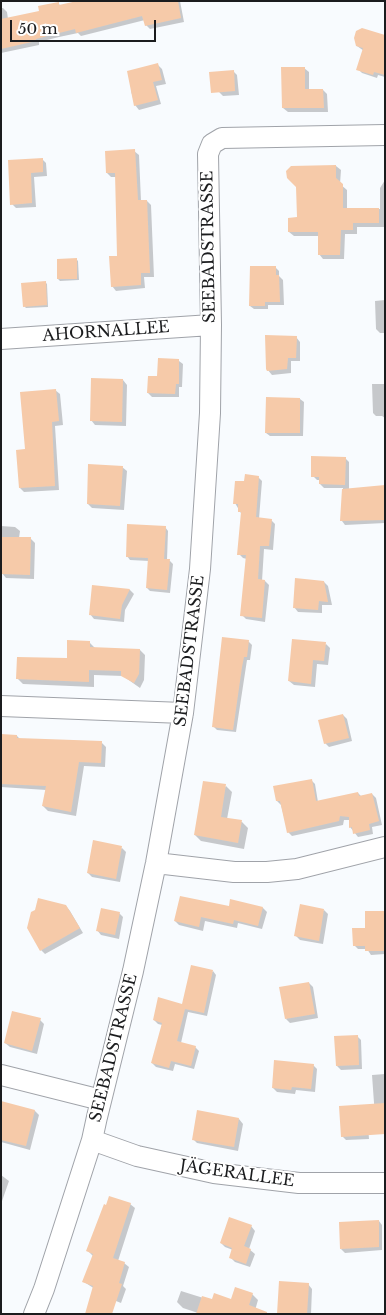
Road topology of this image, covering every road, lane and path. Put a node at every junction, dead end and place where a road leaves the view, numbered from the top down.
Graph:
1 (385, 135) edge
2 (211, 325) junction
3 (1, 339) edge
4 (1, 706) edge
5 (183, 713) junction
6 (385, 847) edge
7 (156, 863) junction
8 (1, 1075) edge
9 (101, 1100) junction
10 (92, 1140) junction
11 (385, 1183) edge
12 (34, 1314) edge

1 - 2 street, SEEBADSTRASSE
2 - 3 street, AHORNALLEE
2 - 5 street, SEEBADSTRASSE
4 - 5 street
5 - 7 street, SEEBADSTRASSE
6 - 7 street
7 - 9 street, SEEBADSTRASSE
8 - 9 street
9 - 10 street, SEEBADSTRASSE
10 - 11 street, JÄGERALLEE
10 - 12 street, SEEBADSTRASSE

